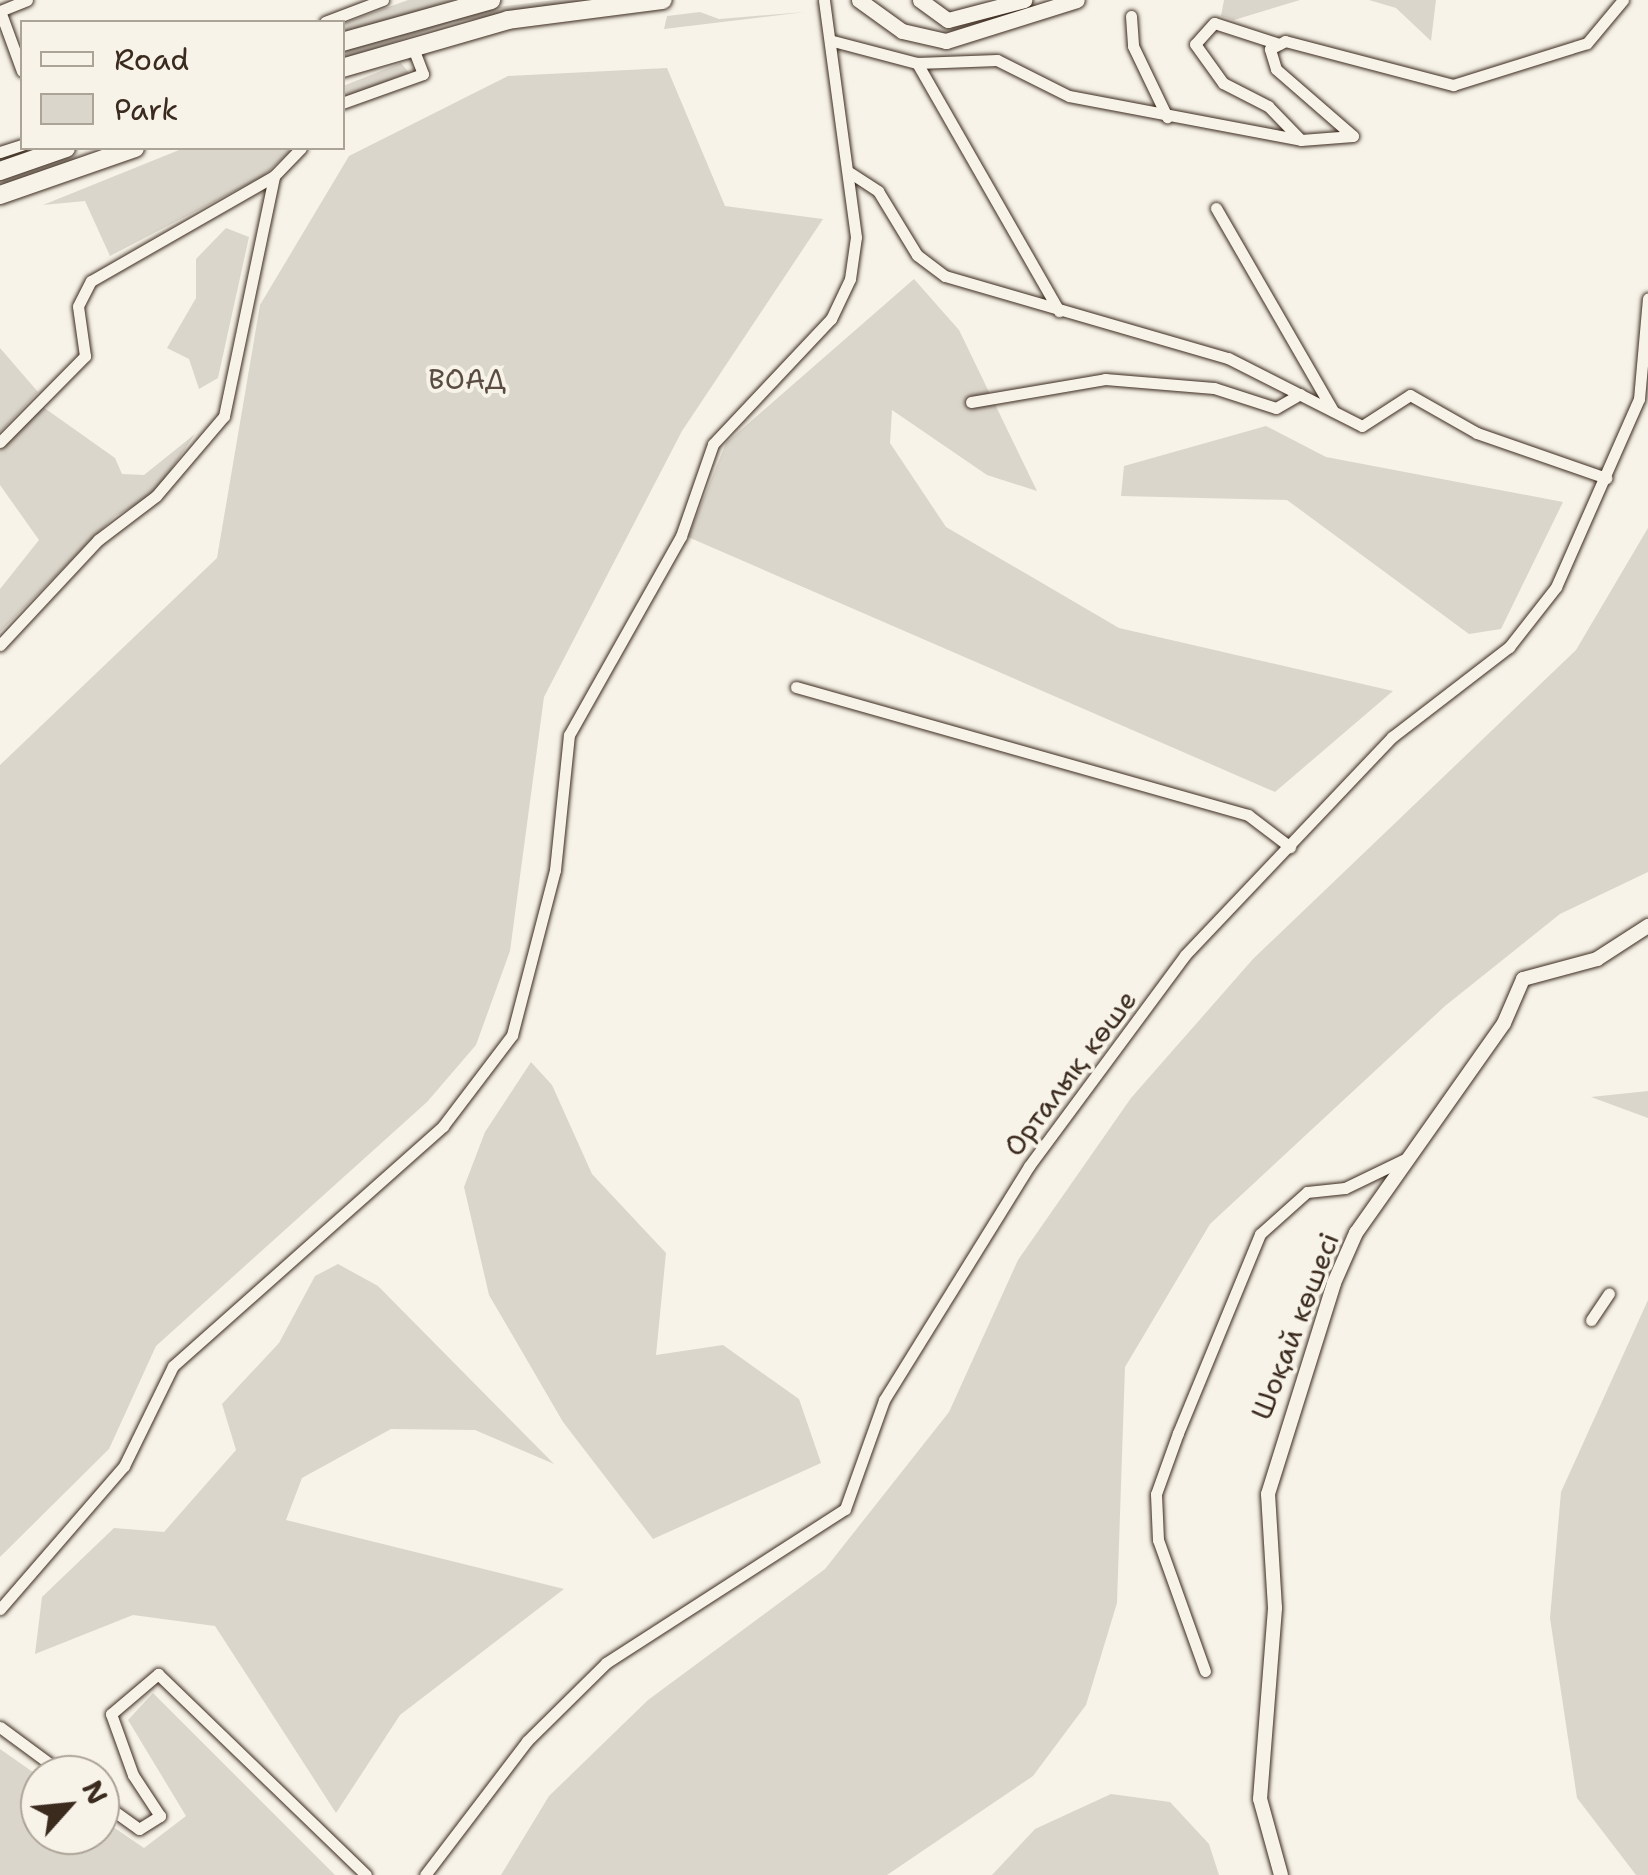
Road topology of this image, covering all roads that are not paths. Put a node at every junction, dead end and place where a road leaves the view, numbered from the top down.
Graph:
1 (27, 0) edge
2 (383, 0) edge
3 (491, 0) edge
4 (663, 0) edge
5 (824, 0) edge
6 (859, 0) edge
7 (920, 0) edge
8 (1024, 0) edge
9 (1077, 0) edge
10 (1623, 0) edge
11 (0, 11) edge
12 (1131, 16) dead end
13 (330, 20) edge
14 (345, 41) edge
15 (832, 41) junction
16 (1280, 44) junction
17 (412, 45) junction
18 (917, 63) junction
19 (20, 66) edge
20 (345, 67) edge
21 (345, 102) edge
22 (1167, 117) junction
23 (1301, 140) junction
24 (60, 150) edge
25 (129, 150) edge
26 (299, 150) edge
27 (0, 171) edge
28 (849, 172) junction
29 (274, 176) junction
30 (0, 195) edge
31 (1216, 208) dead end
32 (1648, 298) edge
33 (1058, 311) junction
34 (1300, 394) junction
35 (971, 402) dead end
36 (1333, 411) junction
37 (0, 442) edge
38 (1606, 478) junction
39 (0, 645) edge
40 (796, 687) dead end
41 (1290, 847) junction
42 (1648, 926) edge
43 (1407, 1158) junction
44 (1608, 1293) dead end
45 (1591, 1320) dead end
46 (0, 1608) edge
47 (1205, 1671) dead end
48 (0, 1727) edge
49 (38, 1755) edge
50 (120, 1816) edge
51 (366, 1875) edge
52 (425, 1875) edge
53 (1280, 1875) edge

1 - 11 street
2 - 13 street
3 - 14 main road
4 - 17 main road
5 - 15 street
6 - 9 main road
7 - 8 main road
10 - 16 street
11 - 19 street
12 - 22 street
15 - 18 street
15 - 28 street
16 - 23 street
16 - 23 street
17 - 20 main road
17 - 21 street
18 - 22 street
18 - 33 street
22 - 23 street
24 - 27 main road
25 - 30 main road
26 - 29 street
28 - 33 street
28 - 46 street
29 - 37 street
29 - 39 street
31 - 36 street
32 - 38 street, Орталық көше
33 - 34 street
34 - 35 street
34 - 36 street
36 - 38 street
38 - 41 street, Орталық көше
40 - 41 street
41 - 52 street, Орталық көше
42 - 43 street, Шоқай көшесі
43 - 47 street
43 - 53 street, Шоқай көшесі
44 - 45 street
48 - 49 street
50 - 51 street

